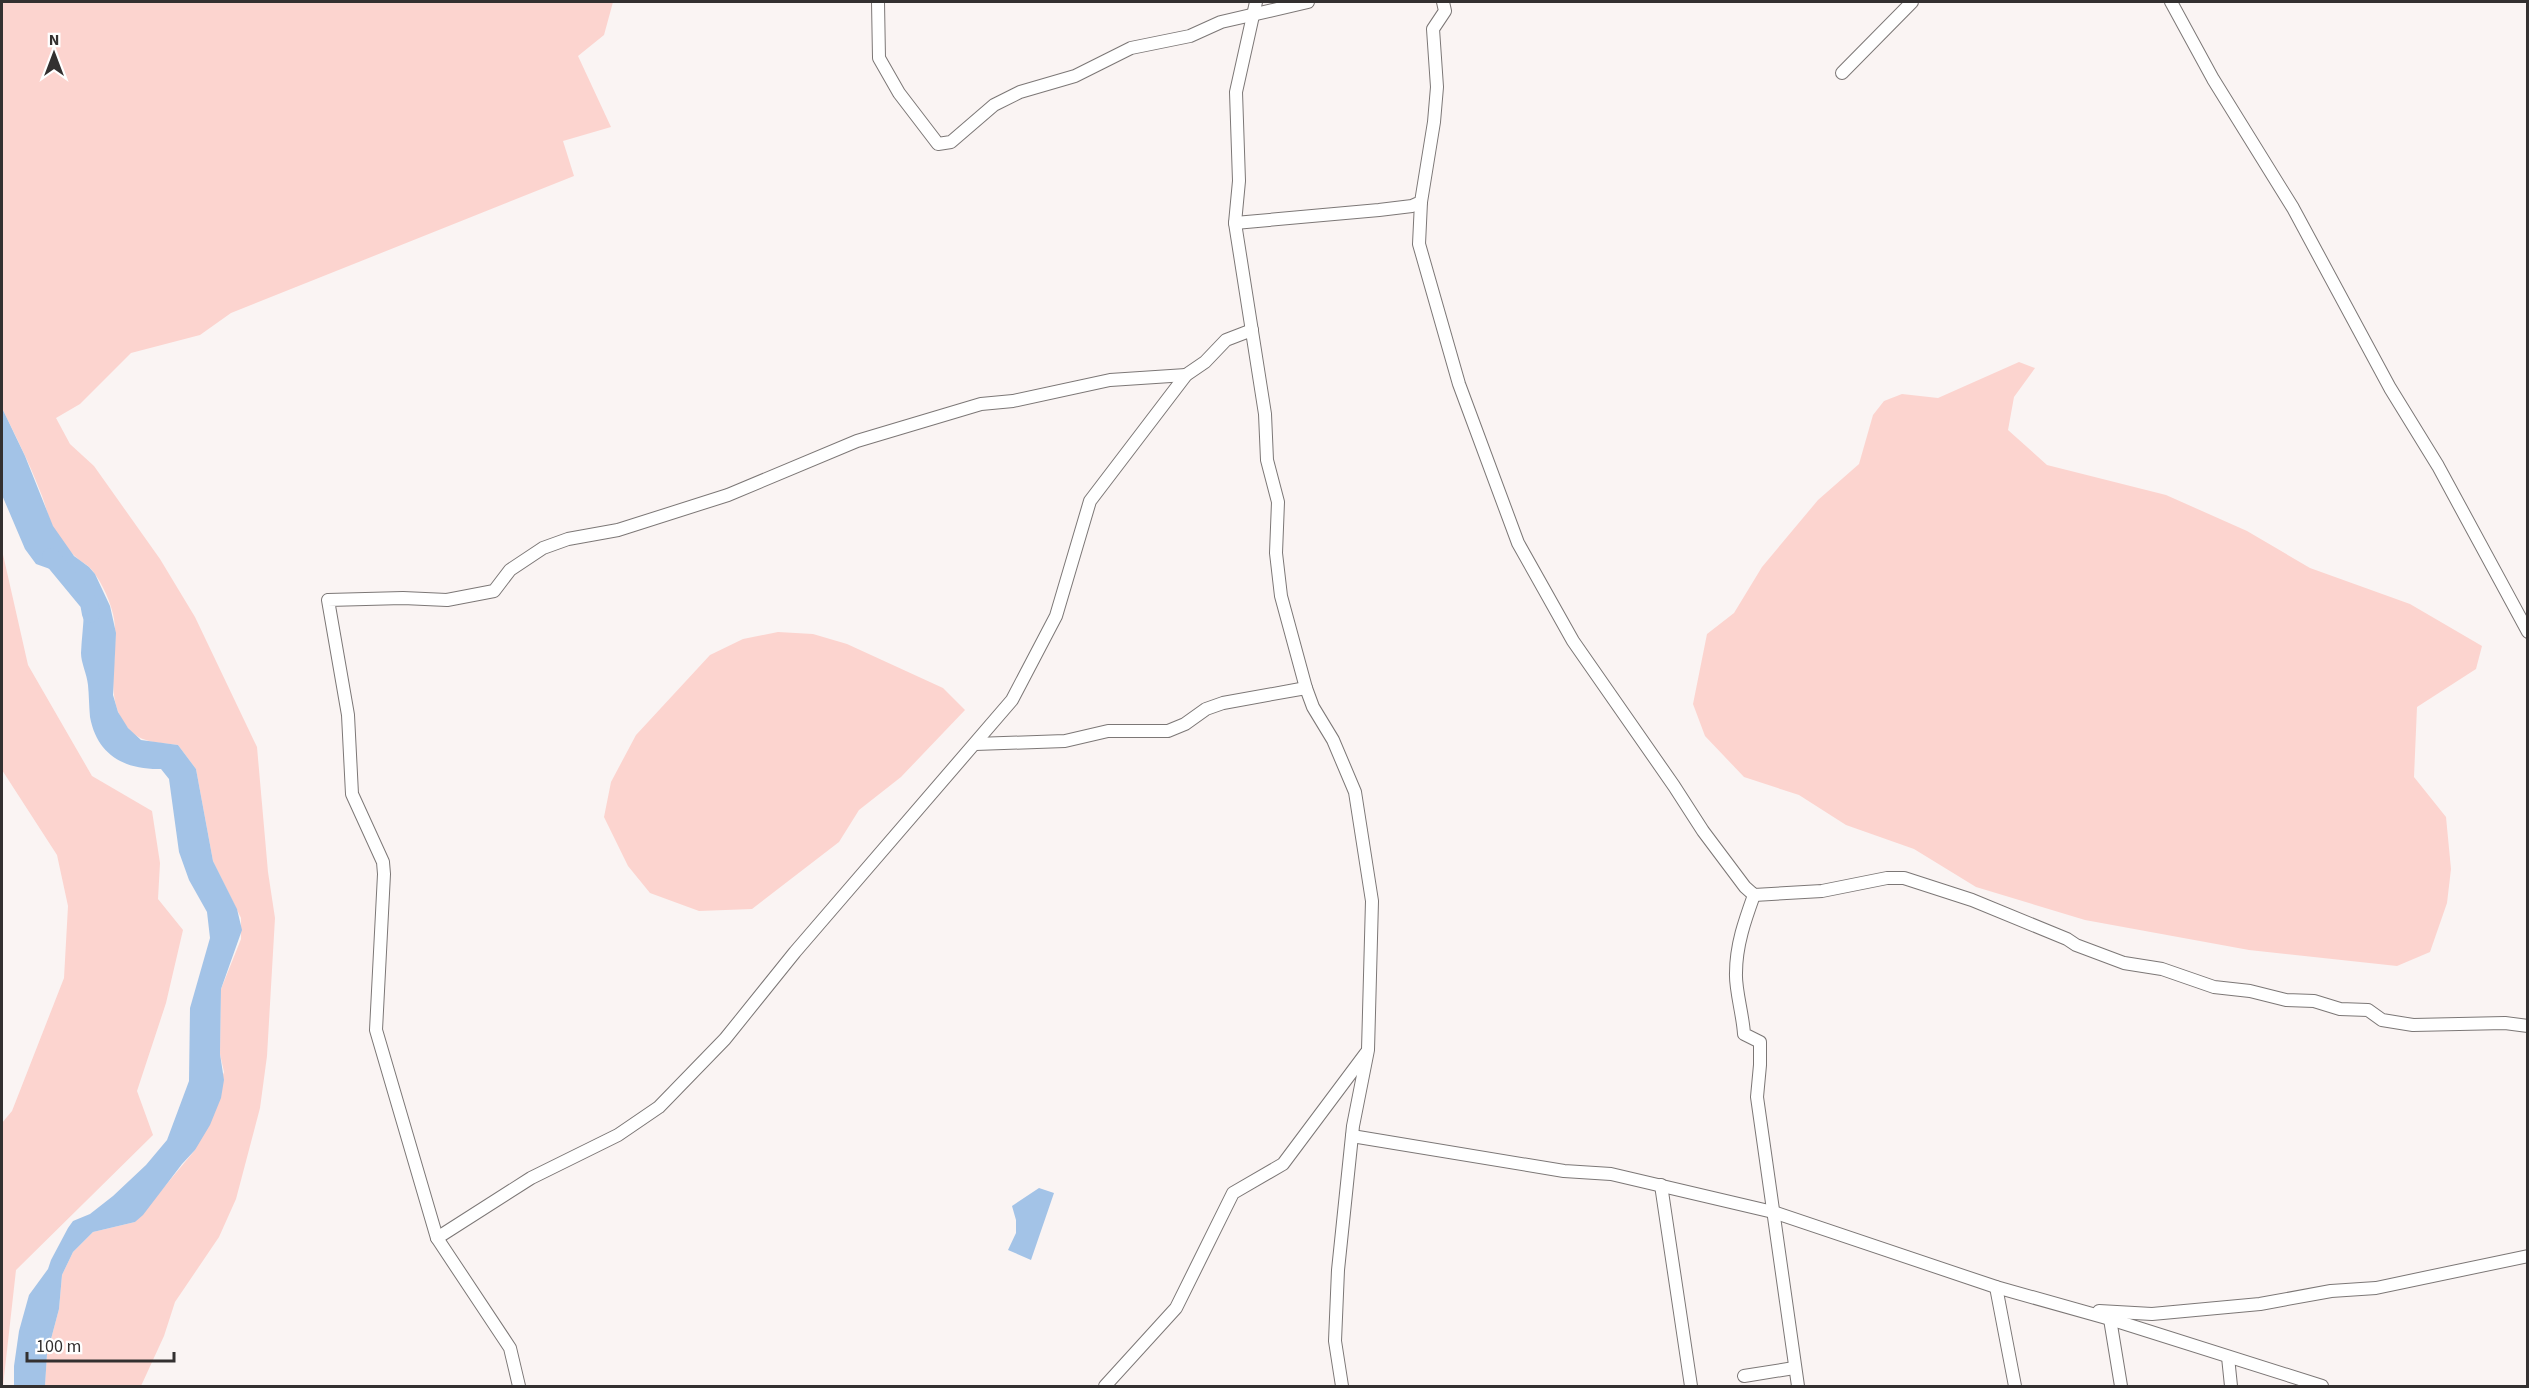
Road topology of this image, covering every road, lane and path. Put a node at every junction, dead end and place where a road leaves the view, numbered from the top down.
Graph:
1 (878, 2) edge
2 (1256, 2) edge
3 (1308, 2) edge
4 (1443, 2) edge
5 (1912, 2) edge
6 (2171, 2) edge
7 (1254, 16) junction
8 (1842, 73) dead end
9 (1421, 202) junction
10 (1235, 223) junction
11 (1252, 330) junction
12 (1186, 375) junction
13 (2528, 632) edge
14 (1306, 688) junction
15 (975, 744) junction
16 (1754, 895) junction
17 (2528, 1026) edge
18 (1368, 1050) junction
19 (1352, 1136) junction
20 (1661, 1185) junction
21 (1773, 1212) junction
22 (437, 1238) junction
23 (2528, 1256) edge
24 (1996, 1287) junction
25 (2077, 1310) junction
26 (2110, 1319) junction
27 (2228, 1356) junction
28 (1794, 1368) junction
29 (2279, 1373) junction
30 (1744, 1376) dead end
31 (519, 1386) edge
32 (1105, 1386) edge
33 (1342, 1386) edge
34 (1691, 1386) edge
35 (1798, 1386) edge
36 (2014, 1386) edge
37 (2121, 1386) edge
38 (2231, 1386) edge
39 (2281, 1386) edge
40 (2322, 1386) edge

1 - 7 street
2 - 7 street
3 - 7 street
4 - 9 street
5 - 8 street
6 - 13 street
7 - 10 street
9 - 10 street
9 - 16 street
10 - 11 street
11 - 12 street
11 - 14 street
12 - 15 street
12 - 22 street
14 - 15 street
14 - 18 street
15 - 22 street
16 - 17 street
16 - 21 street
18 - 19 street
18 - 32 street
19 - 20 street
19 - 33 street
20 - 21 street
20 - 34 street
21 - 24 street
21 - 28 street
22 - 31 street
23 - 25 street
24 - 25 street
24 - 36 street
25 - 26 street
26 - 27 street
26 - 37 street
27 - 29 street
27 - 38 street
28 - 30 street
28 - 35 street
29 - 39 street
29 - 40 street

